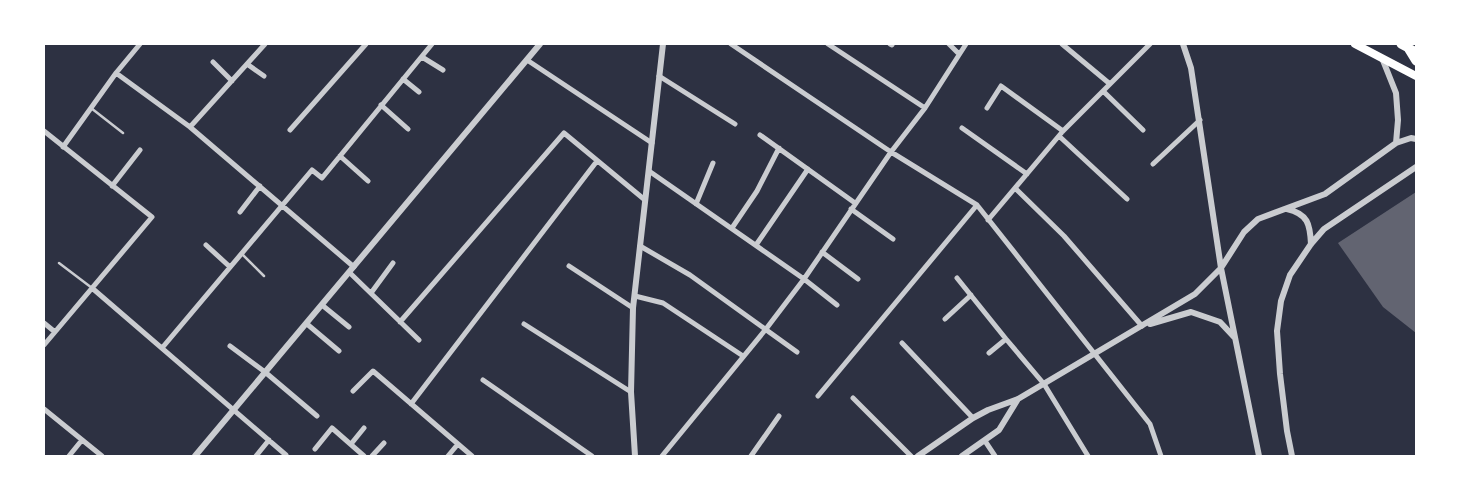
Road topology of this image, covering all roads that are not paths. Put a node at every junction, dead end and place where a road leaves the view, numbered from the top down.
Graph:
1 (140, 44) edge
2 (265, 44) edge
3 (366, 44) edge
4 (432, 44) edge
5 (540, 44) edge
6 (663, 44) edge
7 (731, 44) edge
8 (828, 44) edge
9 (949, 44) edge
10 (966, 44) edge
11 (1062, 44) edge
12 (1150, 44) edge
13 (1183, 44) edge
14 (1354, 44) edge
15 (1408, 48) edge
16 (959, 54) junction
17 (422, 57) junction
18 (1382, 58) junction
19 (527, 60) junction
20 (1416, 61) edge
21 (214, 62) dead end
22 (247, 64) junction
23 (443, 70) dead end
24 (116, 73) junction
25 (264, 76) dead end
26 (659, 76) junction
27 (1416, 76) edge
28 (403, 79) junction
29 (232, 80) junction
30 (1110, 84) junction
31 (1103, 91) junction
32 (419, 92) dead end
33 (381, 105) junction
34 (91, 108) junction
35 (925, 108) junction
36 (987, 108) dead end
37 (1200, 120) junction
38 (735, 124) dead end
39 (190, 127) junction
40 (962, 128) dead end
41 (408, 129) dead end
42 (290, 130) dead end
43 (1143, 130) dead end
44 (1063, 131) junction
45 (44, 132) edge
46 (123, 134) dead end
47 (760, 136) dead end
48 (1058, 136) junction
49 (1416, 139) edge
50 (652, 142) junction
51 (1396, 144) junction
52 (64, 147) junction
53 (779, 148) junction
54 (140, 150) dead end
55 (891, 152) junction
56 (340, 156) junction
57 (597, 161) junction
58 (713, 163) dead end
59 (1153, 164) dead end
60 (1416, 168) edge
61 (808, 169) junction
62 (648, 171) junction
63 (1027, 174) junction
64 (368, 181) dead end
65 (112, 186) junction
66 (260, 186) junction
67 (1015, 188) junction
68 (1127, 199) dead end
69 (645, 200) junction
70 (855, 203) junction
71 (696, 204) junction
72 (282, 205) junction
73 (977, 206) junction
74 (851, 209) junction
75 (1287, 209) junction
76 (240, 212) dead end
77 (988, 220) junction
78 (732, 228) junction
79 (893, 239) dead end
80 (1311, 244) junction
81 (206, 245) dead end
82 (756, 245) junction
83 (640, 246) junction
84 (822, 252) junction
85 (241, 254) junction
86 (59, 263) dead end
87 (393, 263) dead end
88 (569, 266) dead end
89 (230, 267) junction
90 (1221, 268) junction
91 (352, 270) junction
92 (264, 276) dead end
93 (957, 278) dead end
94 (804, 279) junction
95 (858, 279) dead end
96 (92, 288) junction
97 (370, 293) junction
98 (971, 295) junction
99 (635, 296) junction
100 (322, 305) junction
101 (837, 305) dead end
102 (633, 308) junction
103 (944, 319) dead end
104 (400, 322) junction
105 (44, 323) edge
106 (306, 324) junction
107 (524, 324) dead end
108 (1142, 326) junction
109 (350, 327) dead end
110 (766, 329) junction
111 (55, 332) junction
112 (1235, 338) junction
113 (1006, 339) junction
114 (419, 340) dead end
115 (902, 343) dead end
116 (44, 345) edge
117 (230, 346) dead end
118 (162, 348) junction
119 (340, 351) dead end
120 (797, 352) dead end
121 (988, 353) dead end
122 (1095, 354) junction
123 (743, 356) junction
124 (265, 372) junction
125 (483, 380) dead end
126 (1044, 384) junction
127 (353, 391) dead end
128 (631, 392) junction
129 (818, 396) dead end
130 (853, 398) dead end
131 (1018, 399) junction
132 (411, 404) junction
133 (44, 409) edge
134 (233, 410) junction
135 (316, 416) dead end
136 (779, 416) dead end
137 (973, 418) junction
138 (364, 428) dead end
139 (82, 440) junction
140 (269, 440) junction
141 (985, 441) junction
142 (384, 443) dead end
143 (351, 444) junction
144 (458, 444) junction
145 (315, 450) dead end
146 (286, 455) edge
147 (362, 455) edge
148 (69, 456) edge
149 (102, 456) edge
150 (195, 456) edge
151 (256, 456) edge
152 (372, 456) edge
153 (448, 456) edge
154 (472, 456) edge
155 (592, 456) edge
156 (635, 456) edge
157 (662, 456) edge
158 (751, 456) edge
159 (910, 456) edge
160 (918, 456) edge
161 (962, 456) edge
162 (996, 456) edge
163 (1088, 456) edge
164 (1161, 456) edge
165 (1259, 456) edge
166 (1292, 456) edge

1 - 24 street
2 - 22 street
3 - 42 street
4 - 17 street
5 - 19 street
6 - 26 street
7 - 55 street
8 - 35 street
9 - 16 street
10 - 16 street
11 - 30 street
12 - 30 street
13 - 37 street
14 - 18 main road
15 - 20 highway
16 - 35 street
17 - 23 street
17 - 28 street
18 - 27 main road
18 - 51 street
19 - 50 street
19 - 91 street
21 - 29 street
22 - 25 street
22 - 29 street
24 - 34 street
24 - 39 street
26 - 38 street
26 - 50 street
28 - 32 street
28 - 33 street
29 - 39 street
30 - 31 street
31 - 43 street
31 - 44 street
33 - 41 street
33 - 56 street
34 - 46 lane
34 - 52 street
35 - 55 street
36 - 44 street
37 - 59 street
37 - 90 street
39 - 66 street
40 - 63 street
44 - 48 street
45 - 52 street
47 - 53 street
48 - 63 street
48 - 68 street
49 - 51 street
50 - 62 street
51 - 75 street
52 - 65 street
53 - 61 street
53 - 78 street
54 - 65 street
55 - 70 street
55 - 73 street
56 - 64 street
56 - 72 street
57 - 69 street
57 - 104 street
57 - 132 street
58 - 71 street
60 - 80 street
61 - 70 street
61 - 82 street
62 - 69 street
62 - 71 street
63 - 67 street
65 - 96 street
66 - 72 street
66 - 76 street
67 - 77 street
67 - 108 street
69 - 83 street
70 - 74 street
71 - 78 street
72 - 85 street
72 - 91 street
73 - 77 street
73 - 129 street
74 - 79 street
74 - 84 street
75 - 80 street
75 - 90 street
77 - 122 street
78 - 82 street
80 - 166 street
81 - 89 street
82 - 94 street
83 - 99 street
83 - 110 street
84 - 94 street
84 - 95 street
85 - 89 street
85 - 92 lane
86 - 96 lane
87 - 97 street
88 - 102 street
89 - 118 street
90 - 108 street
90 - 112 street
91 - 97 street
91 - 100 street
93 - 98 street
94 - 101 street
94 - 110 street
96 - 111 street
96 - 118 street
97 - 104 street
98 - 103 street
98 - 113 street
99 - 102 street
99 - 123 street
100 - 106 street
100 - 109 street
102 - 128 street
104 - 114 street
105 - 111 street
106 - 119 street
106 - 124 street
107 - 128 street
108 - 112 street
108 - 122 street
110 - 120 street
110 - 123 street
111 - 116 street
112 - 165 street
113 - 121 street
113 - 126 street
115 - 137 street
117 - 124 street
118 - 134 street
122 - 126 street
122 - 164 street
123 - 157 street
124 - 134 street
124 - 135 street
125 - 155 street
126 - 131 street
126 - 163 street
127 - 132 street
128 - 156 street
130 - 159 street
131 - 137 street
131 - 141 street
132 - 144 street
133 - 139 street
134 - 140 street
134 - 150 street
136 - 158 street
137 - 160 street
138 - 143 street
139 - 148 street
139 - 149 street
140 - 146 street
140 - 151 street
141 - 161 street
141 - 162 street
142 - 152 street
143 - 145 street
143 - 147 street
144 - 153 street
144 - 154 street

